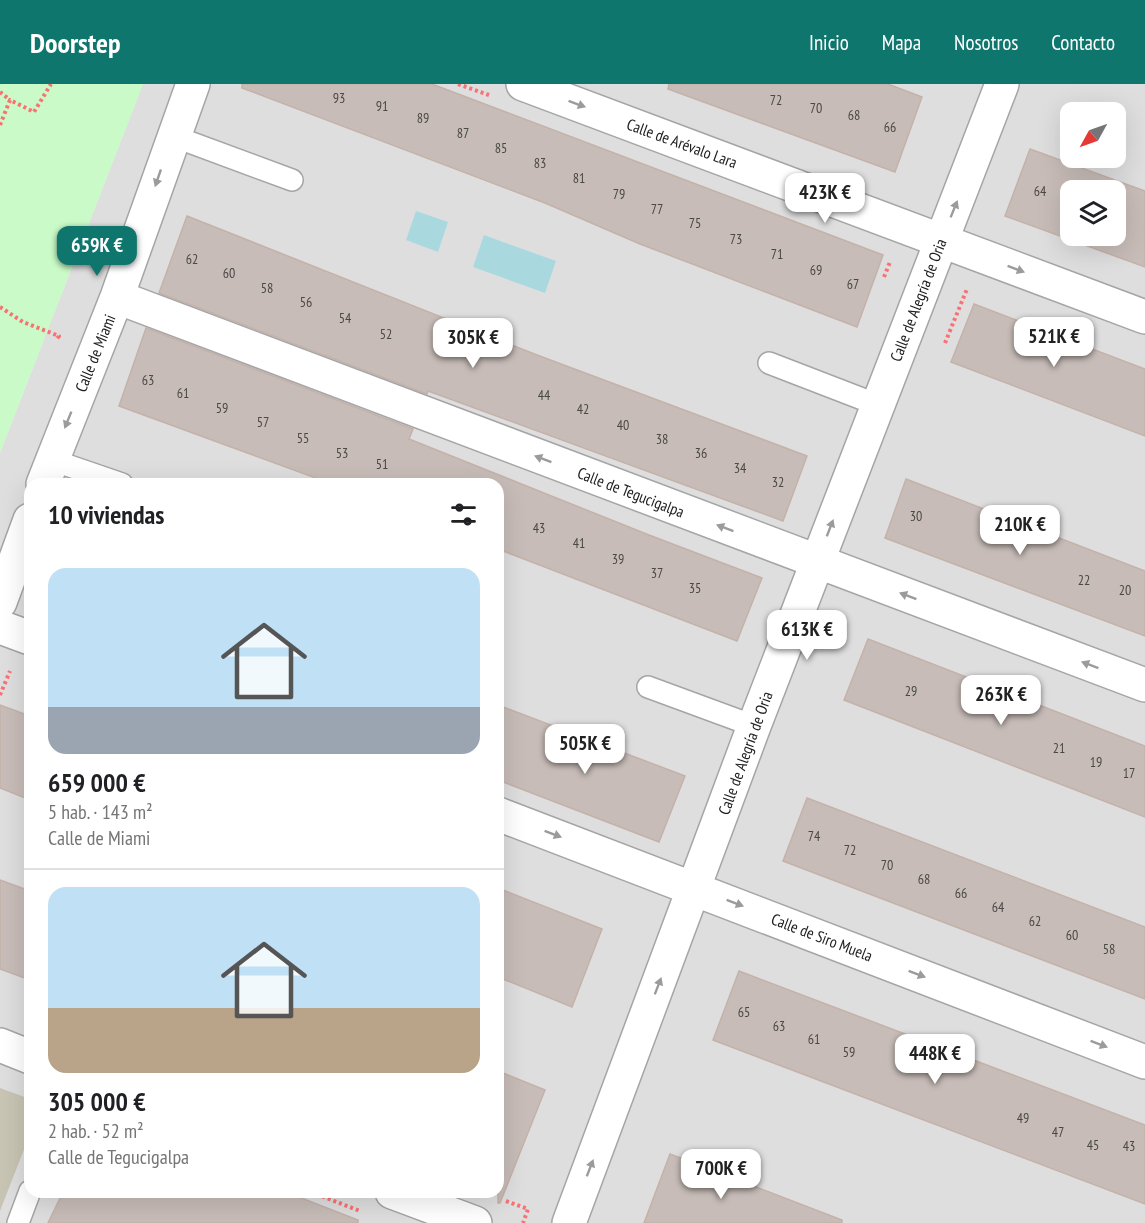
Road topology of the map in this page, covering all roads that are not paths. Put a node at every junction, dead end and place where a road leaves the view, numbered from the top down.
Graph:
1 (193, 84) edge
2 (522, 84) edge
3 (1002, 84) edge
4 (173, 136) junction
5 (291, 180) dead end
6 (941, 241) junction
7 (117, 297) junction
8 (1145, 317) edge
9 (769, 363) dead end
10 (878, 405) junction
11 (48, 472) edge
12 (85, 478) edge
13 (24, 536) edge
14 (817, 562) junction
15 (0, 602) edge
16 (0, 627) edge
17 (24, 636) edge
18 (1145, 685) edge
19 (648, 687) dead end
20 (754, 726) junction
21 (504, 816) edge
22 (695, 888) junction
23 (0, 1045) edge
24 (24, 1055) edge
25 (1145, 1062) edge
26 (27, 1198) edge
27 (409, 1198) edge
28 (18, 1223) edge
29 (475, 1223) edge
30 (569, 1223) edge

1 - 4 street, Calle de Miami
2 -> 6 street, Calle de Arévalo Lara
6 -> 3 street, Calle de Alegría de Oria
4 - 5 lane
4 -> 7 street, Calle de Miami
6 -> 8 street, Calle de Arévalo Lara
6 - 10 street, Calle de Alegría de Oria
7 -> 11 street, Calle de Miami
14 -> 7 street, Calle de Tegucigalpa
9 - 10 lane
14 -> 10 street, Calle de Alegría de Oria
11 - 12 lane
13 - 15 street
18 -> 14 street, Calle de Tegucigalpa
14 - 20 street, Calle de Alegría de Oria
16 - 17 street
19 - 20 lane
20 - 22 street, Calle de Alegría de Oria
21 -> 22 street, Calle de Siro Muela
22 -> 25 street, Calle de Siro Muela
30 -> 22 street, Calle de Alegría de Oria
23 - 24 street
26 - 28 lane
27 - 29 street

